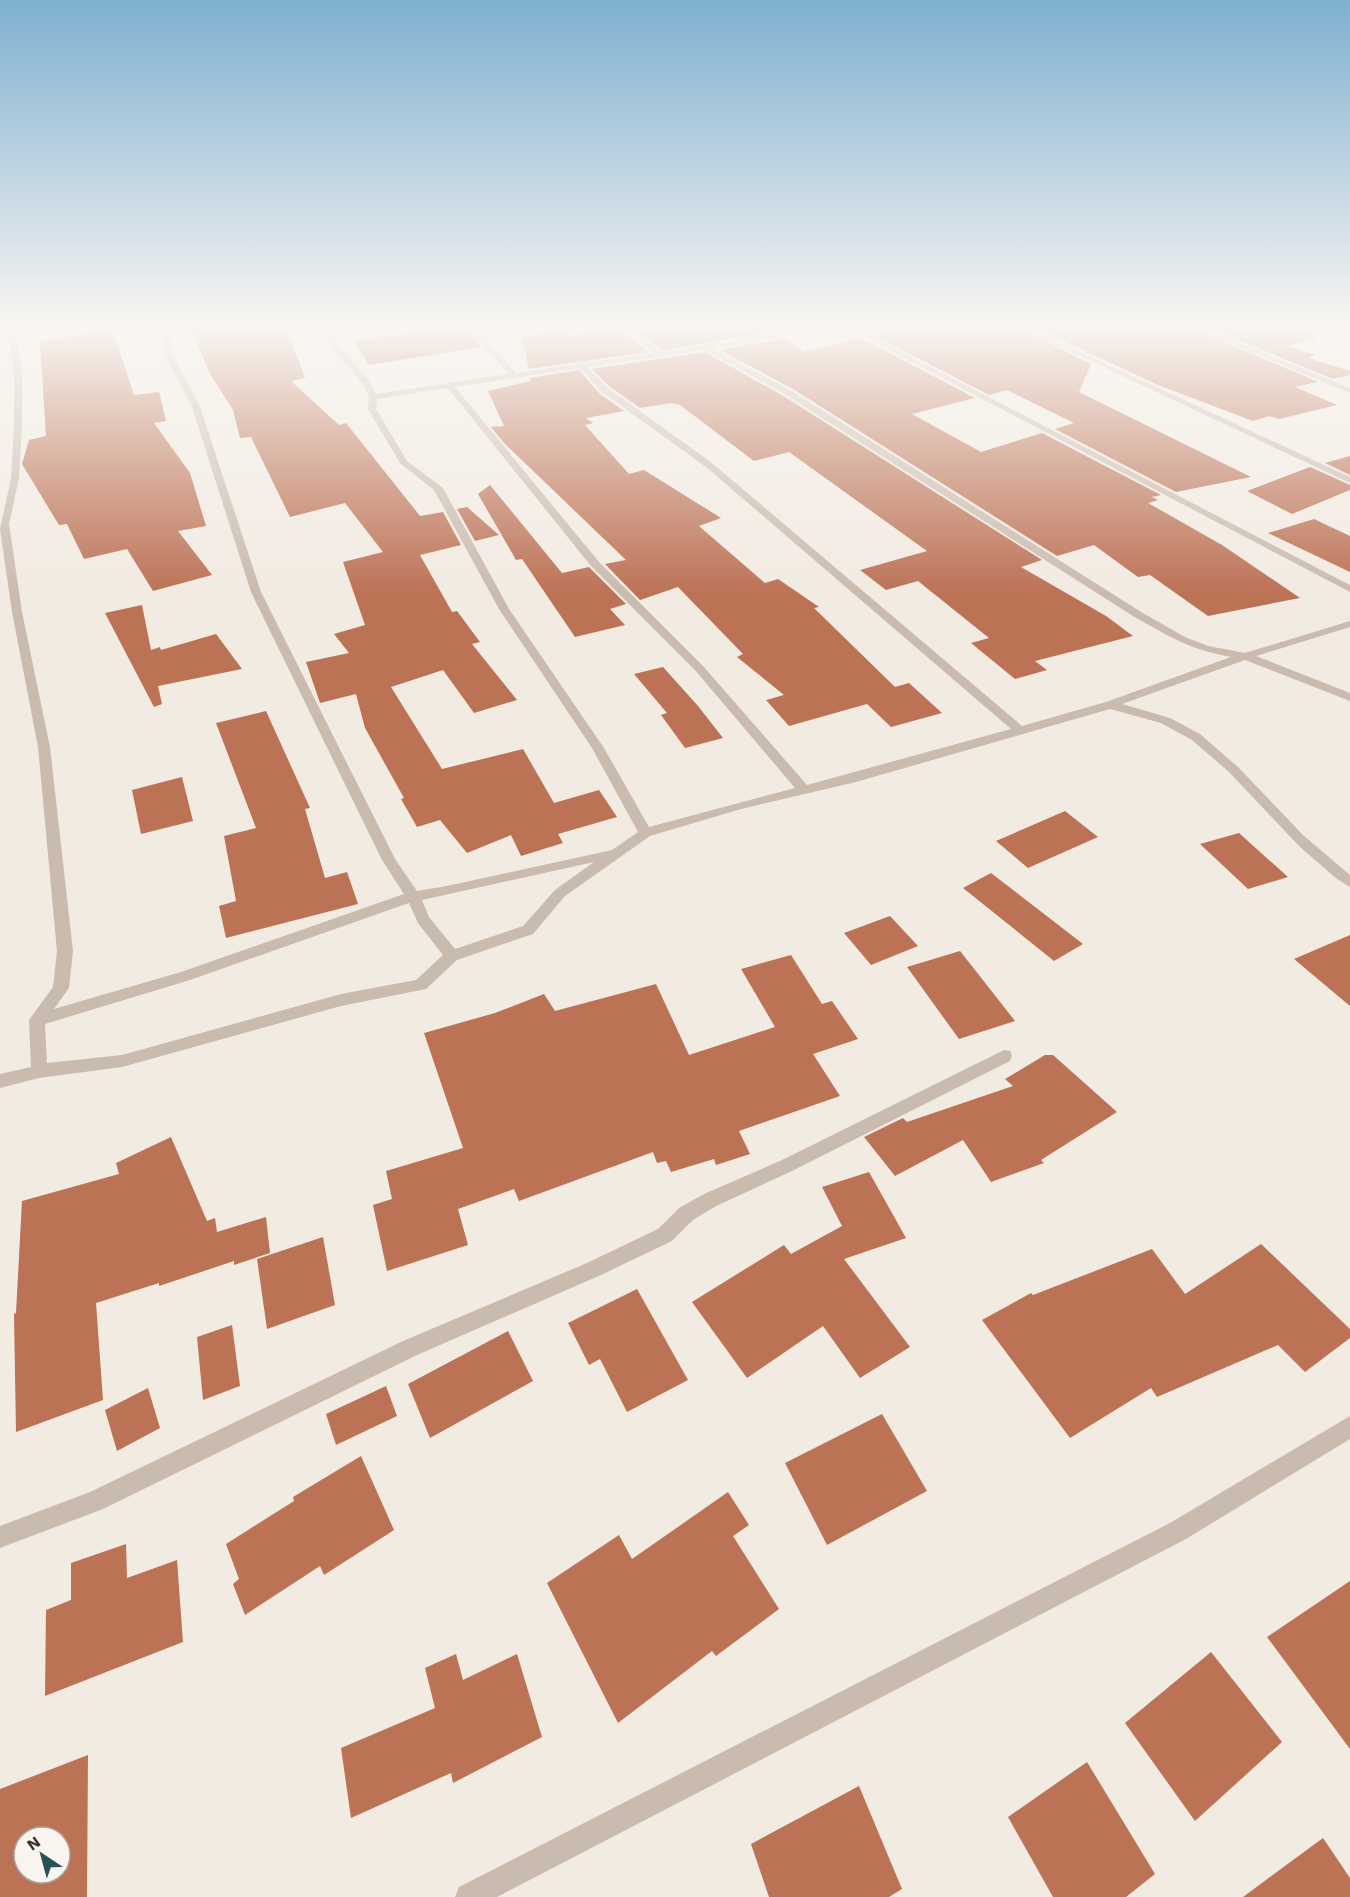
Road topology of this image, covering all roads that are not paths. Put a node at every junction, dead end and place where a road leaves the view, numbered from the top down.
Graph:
1 (18, 417) edge
2 (199, 417) edge
3 (376, 417) edge
4 (476, 417) edge
5 (642, 417) edge
6 (826, 417) edge
7 (1020, 417) edge
8 (1213, 417) edge
9 (1350, 480) edge
10 (1350, 589) edge
11 (1350, 624) edge
12 (1205, 649) junction
13 (1245, 656) junction
14 (1213, 666) junction
15 (1350, 697) edge
16 (1110, 705) junction
17 (1020, 731) junction
18 (803, 789) junction
19 (645, 833) junction
20 (616, 852) junction
21 (1350, 882) edge
22 (413, 897) junction
23 (452, 956) junction
24 (37, 1020) junction
25 (1004, 1056) dead end
26 (39, 1071) junction
27 (0, 1081) edge
28 (1350, 1427) edge
29 (0, 1537) edge
30 (469, 1897) edge

1 - 24 street
2 - 22 street
3 - 19 street
4 - 18 street
5 - 17 street
6 - 12 street
7 - 10 street
8 - 9 street
11 - 13 street
12 - 13 street
12 - 14 street
13 - 14 street
13 - 15 street
14 - 16 street
16 - 17 street
16 - 21 street
17 - 18 street
18 - 19 street
19 - 20 street
20 - 22 street
20 - 23 street
22 - 23 street
22 - 24 street
23 - 26 street
24 - 26 street
25 - 29 street
26 - 27 street
28 - 30 street

